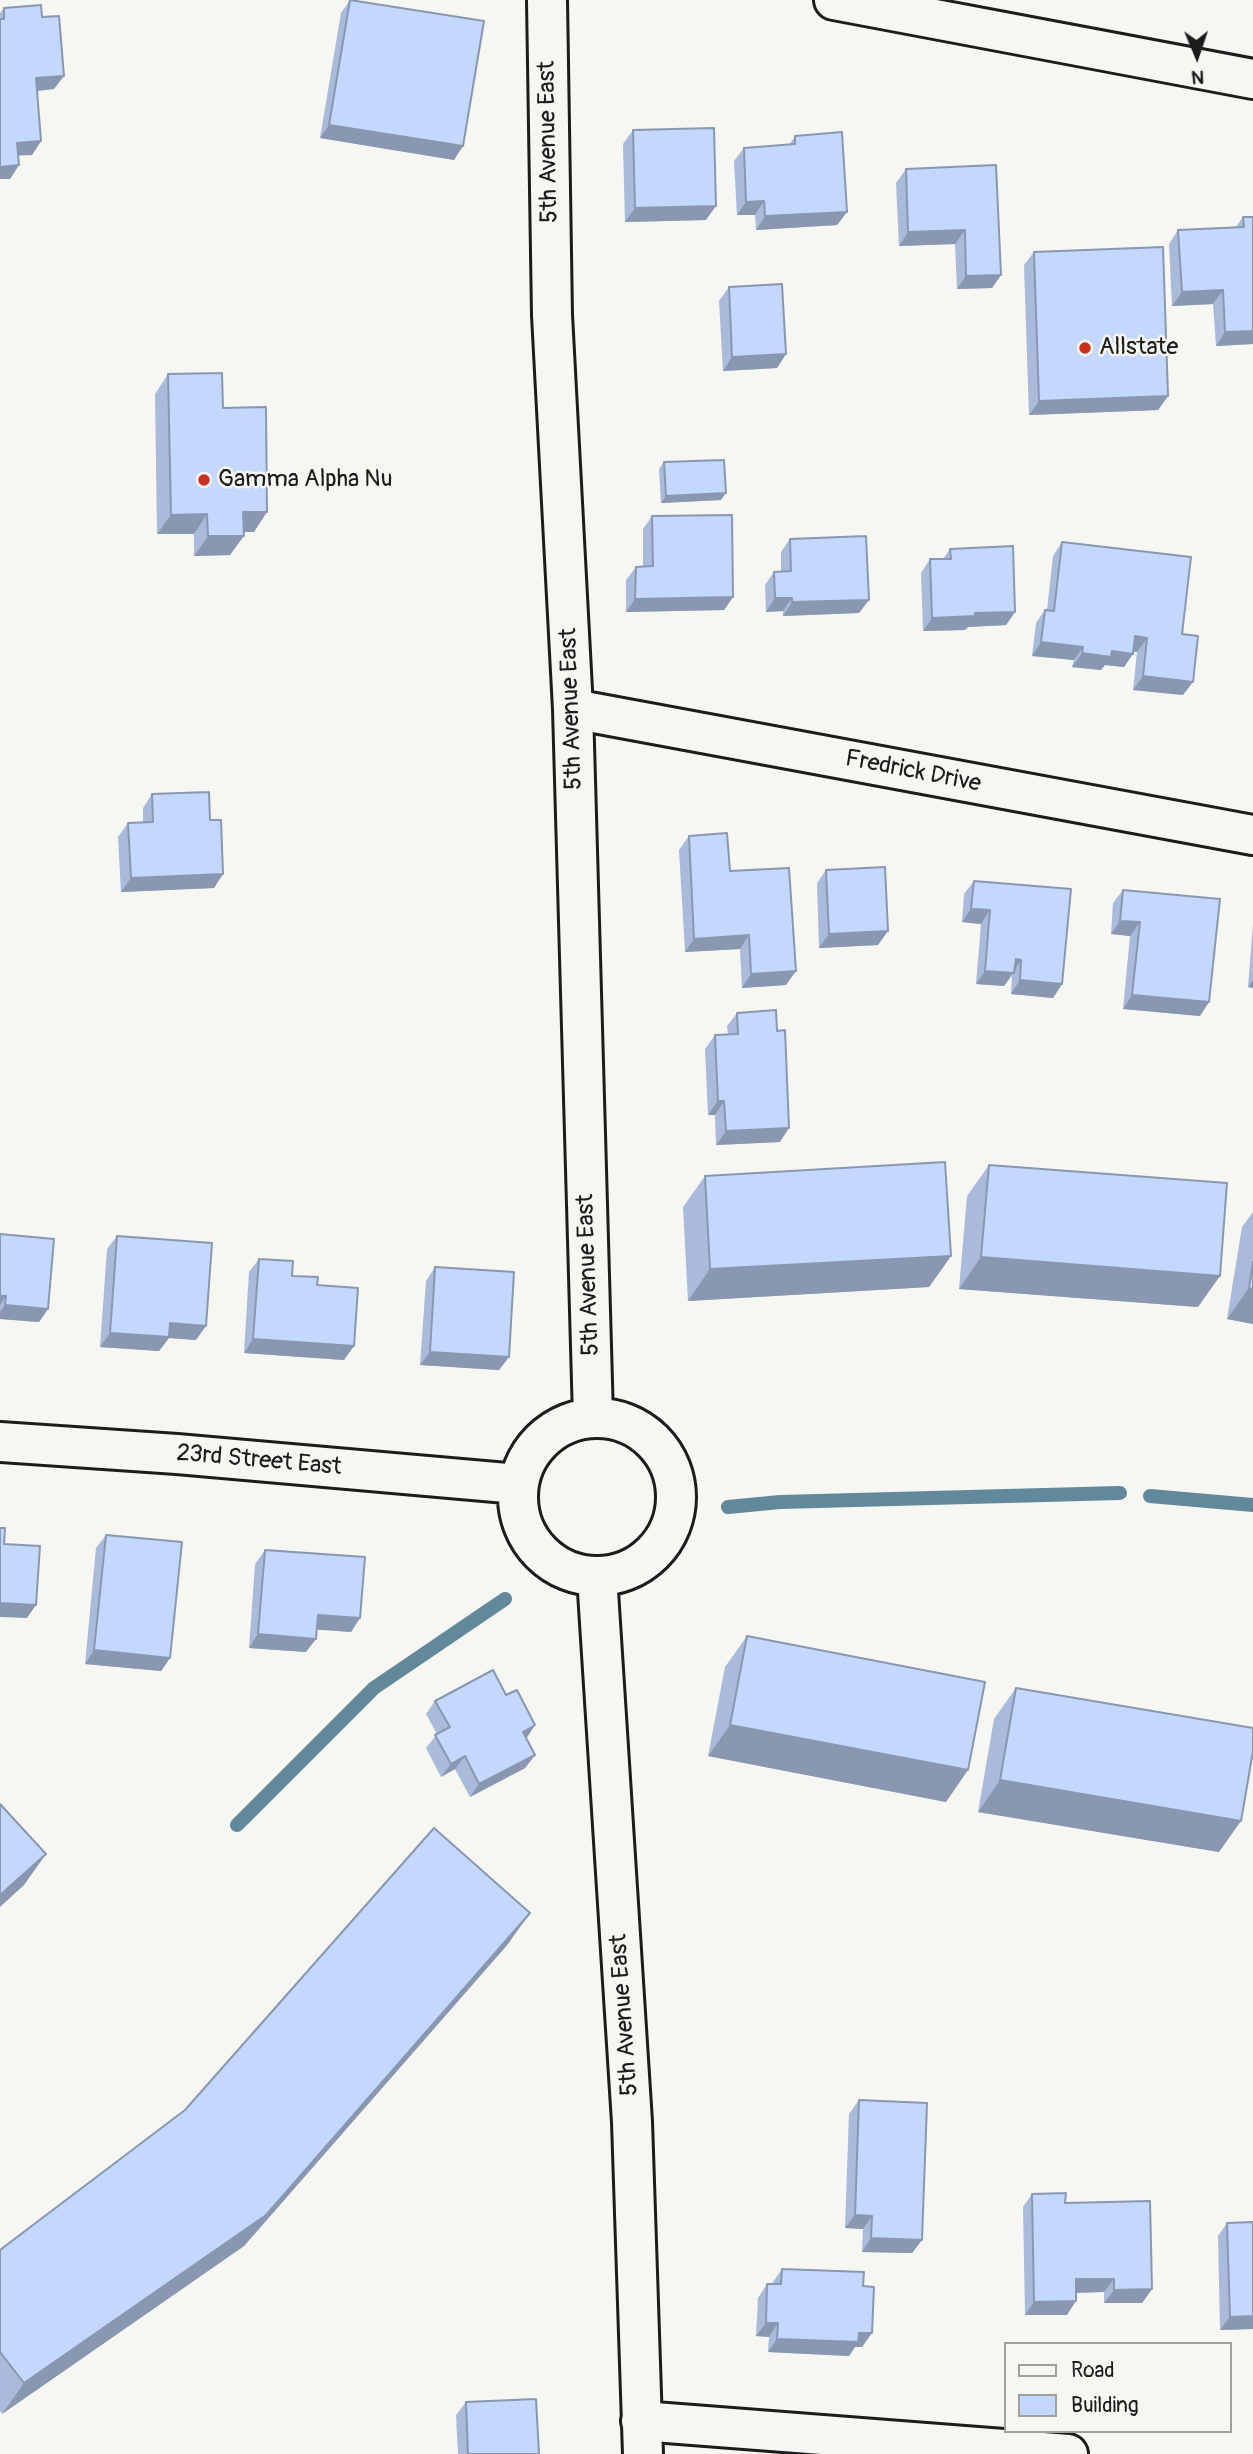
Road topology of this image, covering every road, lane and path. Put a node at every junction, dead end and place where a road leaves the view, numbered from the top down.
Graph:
1 (547, 0) edge
2 (834, 0) edge
3 (1253, 79) edge
4 (573, 709) junction
5 (1253, 835) edge
6 (593, 1418) junction
7 (0, 1442) edge
8 (518, 1484) junction
9 (597, 1576) junction
10 (642, 2438) edge
11 (1068, 2454) edge

1 - 4 street, 5th Avenue East
2 - 3 street
4 - 5 street, Fredrick Drive
4 - 6 street, 5th Avenue East
6 - 8 street
6 - 9 street
7 - 8 street, 23rd Street East
8 - 9 street
9 - 10 street, 5th Avenue East
10 - 11 street

